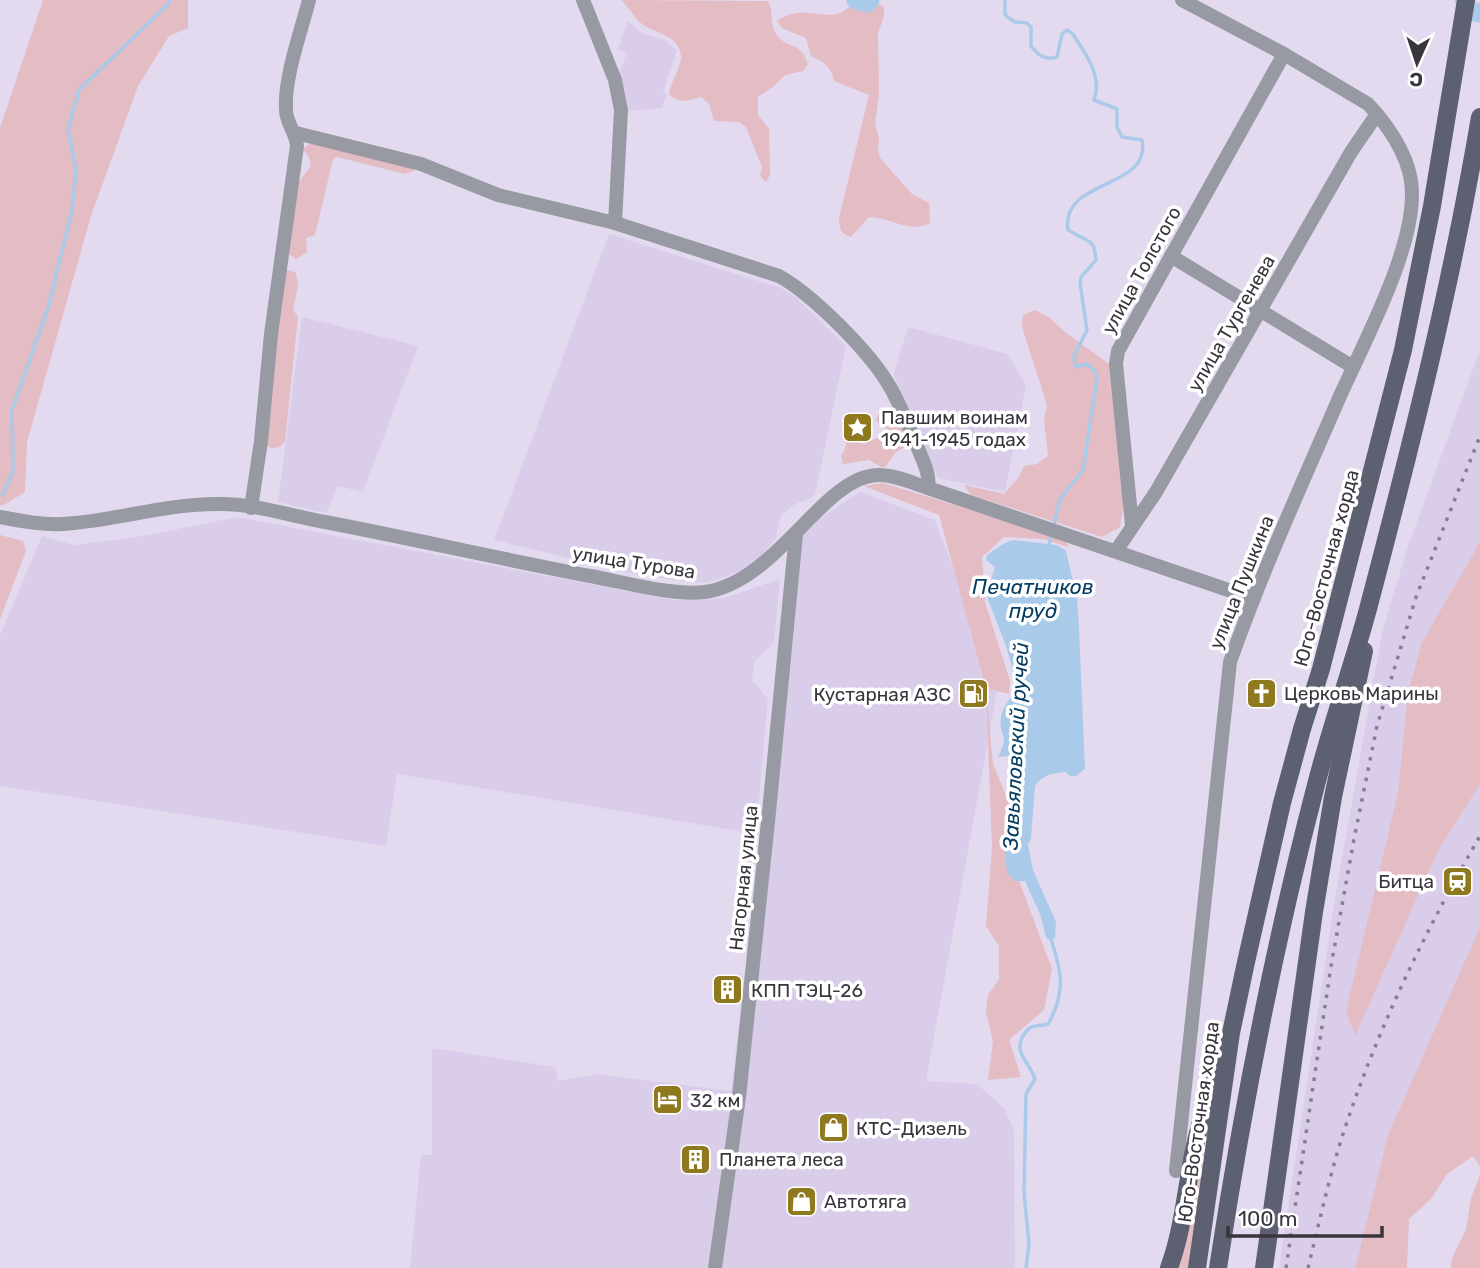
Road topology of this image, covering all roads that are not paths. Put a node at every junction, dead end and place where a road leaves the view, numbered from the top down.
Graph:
1 (309, 0) edge
2 (583, 0) edge
3 (1182, 0) edge
4 (1466, 0) edge
5 (1284, 54) junction
6 (1377, 114) junction
7 (1479, 124) edge
8 (296, 132) junction
9 (615, 223) junction
10 (1171, 256) junction
11 (1260, 310) junction
12 (1353, 367) junction
13 (928, 488) junction
14 (251, 508) junction
15 (0, 517) edge
16 (1132, 526) junction
17 (796, 534) junction
18 (1116, 551) junction
19 (1252, 598) junction
20 (1367, 612) junction
21 (1231, 1032) junction
22 (1176, 1171) dead end
23 (715, 1268) edge
24 (1169, 1268) edge
25 (1197, 1268) edge
26 (1219, 1268) edge
27 (1264, 1268) edge

1 - 8 street
2 - 9 street
3 - 5 street
4 - 21 main road, Юго-Восточная хорда
5 - 6 street
5 - 10 street, улица Толстого
6 - 11 street, улица Тургенева
6 - 12 street, улица Пушкина
7 - 20 main road
8 - 9 street
8 - 14 street
9 - 13 street
10 - 11 street
10 - 16 street, улица Толстого
11 - 12 street
11 - 16 street, улица Тургенева
12 - 19 street, улица Пушкина
13 - 17 street, улица Турова
13 - 18 street, улица Турова
14 - 15 street, улица Турова
14 - 17 street, улица Турова
16 - 18 street, улица Тургенева
17 - 23 street, Нагорная улица
18 - 19 street, улица Турова
19 - 22 street, улица Пушкина
20 - 26 main road
20 - 27 main road
21 - 24 main road
21 - 25 main road, Юго-Восточная хорда

